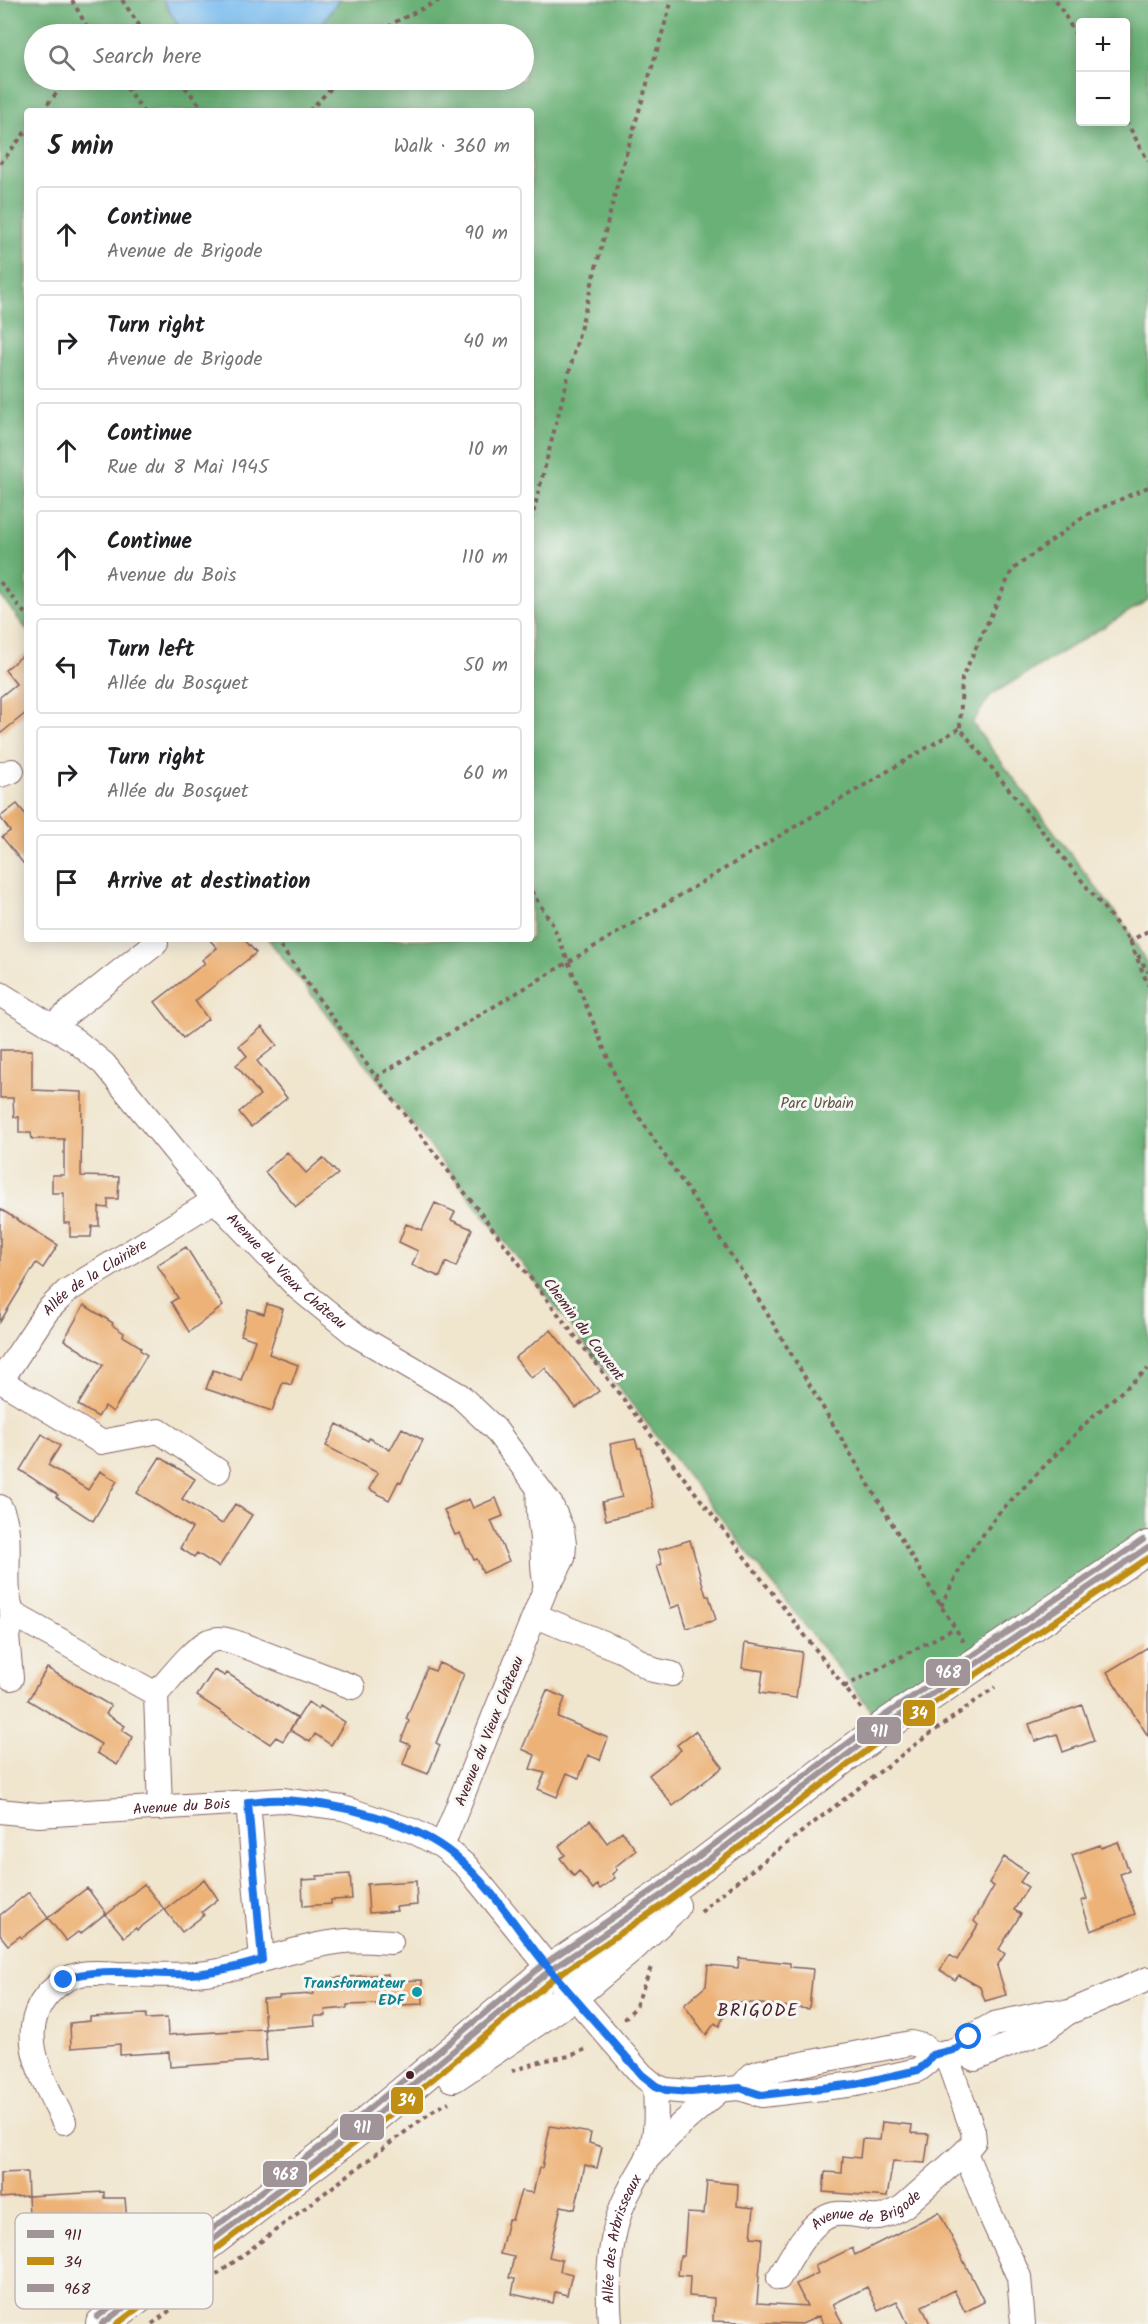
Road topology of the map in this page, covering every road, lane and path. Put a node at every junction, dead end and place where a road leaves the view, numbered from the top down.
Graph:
1 (72, 0) edge
2 (122, 0) edge
3 (440, 0) edge
4 (672, 0) edge
5 (1056, 0) edge
6 (85, 24) edge
7 (138, 24) edge
8 (392, 24) edge
9 (1076, 35) edge
10 (59, 90) edge
11 (128, 90) edge
12 (187, 90) edge
13 (329, 90) edge
14 (44, 108) edge
15 (141, 108) edge
16 (202, 108) edge
17 (312, 108) edge
18 (1128, 126) edge
19 (24, 134) edge
20 (1148, 161) edge
21 (0, 164) edge
22 (1148, 487) edge
23 (534, 509) edge
24 (0, 582) edge
25 (24, 612) edge
26 (960, 728) junction
27 (534, 896) edge
28 (1148, 931) edge
29 (1130, 941) junction
30 (277, 942) edge
31 (156, 943) dead end
32 (568, 961) junction
33 (1148, 972) edge
34 (1148, 985) edge
35 (0, 994) edge
36 (53, 1025) junction
37 (376, 1077) junction
38 (215, 1200) junction
39 (1148, 1369) edge
40 (0, 1382) edge
41 (218, 1471) dead end
42 (0, 1507) edge
43 (1148, 1547) edge
44 (1148, 1567) edge
45 (941, 1606) junction
46 (13, 1614) junction
47 (536, 1616) junction
48 (955, 1628) junction
49 (965, 1643) dead end
50 (672, 1674) dead end
51 (11, 1678) dead end
52 (353, 1687) dead end
53 (844, 1687) junction
54 (156, 1694) junction
55 (878, 1731) junction
56 (248, 1802) junction
57 (160, 1808) junction
58 (0, 1811) edge
59 (442, 1846) junction
60 (391, 1942) dead end
61 (262, 1960) junction
62 (551, 1970) junction
63 (1148, 1979) edge
64 (573, 1995) junction
65 (945, 2052) junction
66 (656, 2086) junction
67 (730, 2090) junction
68 (64, 2122) dead end
69 (965, 2152) junction
70 (647, 2158) junction
71 (213, 2240) edge
72 (213, 2259) edge
73 (779, 2278) dead end
74 (122, 2309) edge
75 (148, 2309) edge
76 (102, 2324) edge
77 (128, 2324) edge
78 (610, 2324) edge
79 (1023, 2324) edge

1 - 6 path
2 - 7 path
3 - 8 path
4 - 23 path
5 - 9 path
10 - 14 path
11 - 15 path
12 - 16 path
13 - 17 path
18 - 20 path
19 - 21 path
22 - 26 path
24 - 25 path
26 - 29 path
26 - 32 path
27 - 32 path
28 - 29 path
29 - 33 path
29 - 34 path
30 - 37 path, Chemin du Couvent
31 - 36 street
32 - 37 path
32 - 45 path
35 - 36 street, Avenue du Vieux Château
36 - 38 street, Avenue du Vieux Château
37 - 53 path, Chemin du Couvent
38 - 40 street, Allée de la Clairière
38 - 47 street, Avenue du Vieux Château
39 - 45 path
40 - 41 street, Allée de la Clairière
42 - 46 street
43 - 55 main road
44 - 64 main road
45 - 48 path
46 - 51 street
46 - 54 street
47 - 50 street
47 - 59 street, Avenue du Vieux Château
48 - 49 path
48 - 53 path
52 - 54 street
53 - 55 path, Chemin du Couvent
54 - 57 street
55 - 62 main road
56 - 57 street, Avenue du Bois
56 - 59 street, Avenue du Bois
56 - 61 street
57 - 58 street, Avenue du Bois
59 - 62 street, Avenue du Bois
60 - 61 street
61 - 68 street
62 - 64 street, Avenue du Bois
62 - 71 main road
63 - 65 street
64 - 66 street
64 - 72 main road
65 - 67 street
65 - 69 street
66 - 67 street
66 - 70 street, Allée des Arbrisseaux
67 - 70 street, Allée des Arbrisseaux
69 - 73 street, Avenue de Brigode
69 - 79 street
70 - 78 street, Allée des Arbrisseaux
74 - 76 main road
75 - 77 main road

